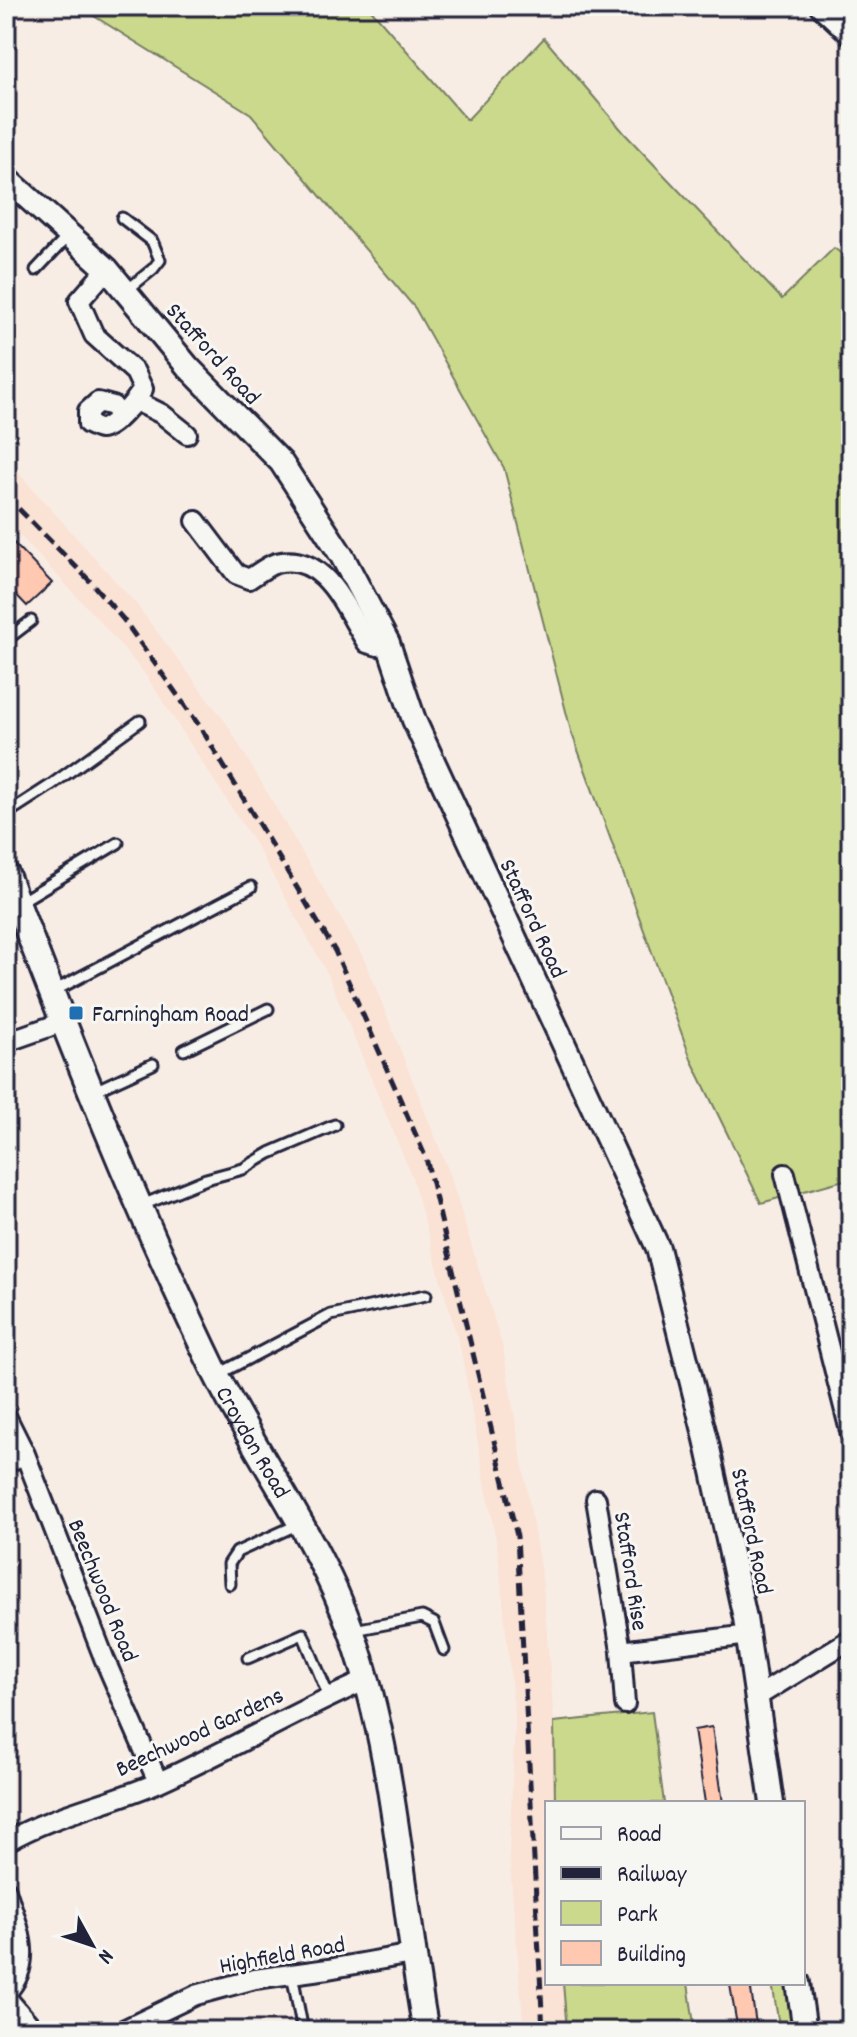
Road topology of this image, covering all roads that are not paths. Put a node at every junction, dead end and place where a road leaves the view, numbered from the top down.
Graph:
1 (822, 6) edge
2 (851, 33) edge
3 (6, 178) edge
4 (122, 218) dead end
5 (70, 234) junction
6 (107, 269) junction
7 (36, 270) dead end
8 (126, 291) junction
9 (136, 401) junction
10 (119, 416) dead end
11 (187, 434) dead end
12 (196, 521) dead end
13 (31, 621) dead end
14 (6, 640) edge
15 (388, 643) junction
16 (140, 721) dead end
17 (6, 814) edge
18 (118, 843) dead end
19 (6, 874) edge
20 (251, 887) dead end
21 (16, 916) edge
22 (51, 992) junction
23 (268, 1009) dead end
24 (63, 1022) junction
25 (6, 1042) edge
26 (184, 1050) dead end
27 (153, 1064) dead end
28 (92, 1092) junction
29 (335, 1125) dead end
30 (785, 1174) dead end
31 (140, 1206) junction
32 (426, 1295) dead end
33 (217, 1375) junction
34 (6, 1416) edge
35 (851, 1435) edge
36 (25, 1454) junction
37 (6, 1463) edge
38 (596, 1499) dead end
39 (302, 1523) junction
40 (230, 1584) dead end
41 (351, 1631) junction
42 (749, 1635) junction
43 (851, 1639) edge
44 (444, 1650) dead end
45 (621, 1651) junction
46 (248, 1658) dead end
47 (367, 1680) junction
48 (758, 1696) junction
49 (329, 1697) junction
50 (625, 1704) dead end
51 (158, 1782) junction
52 (772, 1801) edge
53 (6, 1842) edge
54 (6, 1890) edge
55 (412, 1954) junction
56 (292, 1974) junction
57 (798, 1985) edge
58 (6, 1995) edge
59 (35, 2031) edge
60 (121, 2031) edge
61 (303, 2031) edge
62 (426, 2031) edge
63 (805, 2031) edge

1 - 2 street
3 - 5 street, Stafford Road
4 - 8 lane
5 - 6 street, Stafford Road
5 - 7 lane
6 - 8 street, Stafford Road
6 - 9 street
8 - 15 street, Stafford Road
9 - 10 street
9 - 11 street
12 - 15 street
13 - 14 lane
15 - 42 street, Stafford Road
16 - 17 lane
18 - 21 lane
19 - 21 main road, Croydon Road
20 - 22 lane
21 - 22 main road, Croydon Road
22 - 24 main road, Croydon Road
23 - 26 lane
24 - 25 street
24 - 28 main road, Croydon Road
27 - 28 lane
28 - 31 main road, Croydon Road
29 - 31 lane
30 - 35 street
31 - 33 main road, Croydon Road
32 - 33 lane
33 - 39 main road, Croydon Road
34 - 36 street, Beechwood Road
36 - 37 street
36 - 51 street, Beechwood Road
38 - 45 street, Stafford Rise
39 - 40 lane
39 - 41 main road, Croydon Road
41 - 44 lane
41 - 47 main road, Croydon Road
42 - 45 street, Stafford Rise
42 - 48 street, Stafford Road
43 - 48 street
45 - 50 street, Stafford Rise
46 - 49 lane
47 - 49 street, Beechwood Gardens
47 - 55 main road, Croydon Road
48 - 52 street, Stafford Road
49 - 51 street, Beechwood Gardens
51 - 53 street, Beechwood Gardens
54 - 58 street
55 - 56 street, Highfield Road
55 - 62 main road, Croydon Road
56 - 60 street, Highfield Road
56 - 61 lane
57 - 63 street
58 - 59 street

